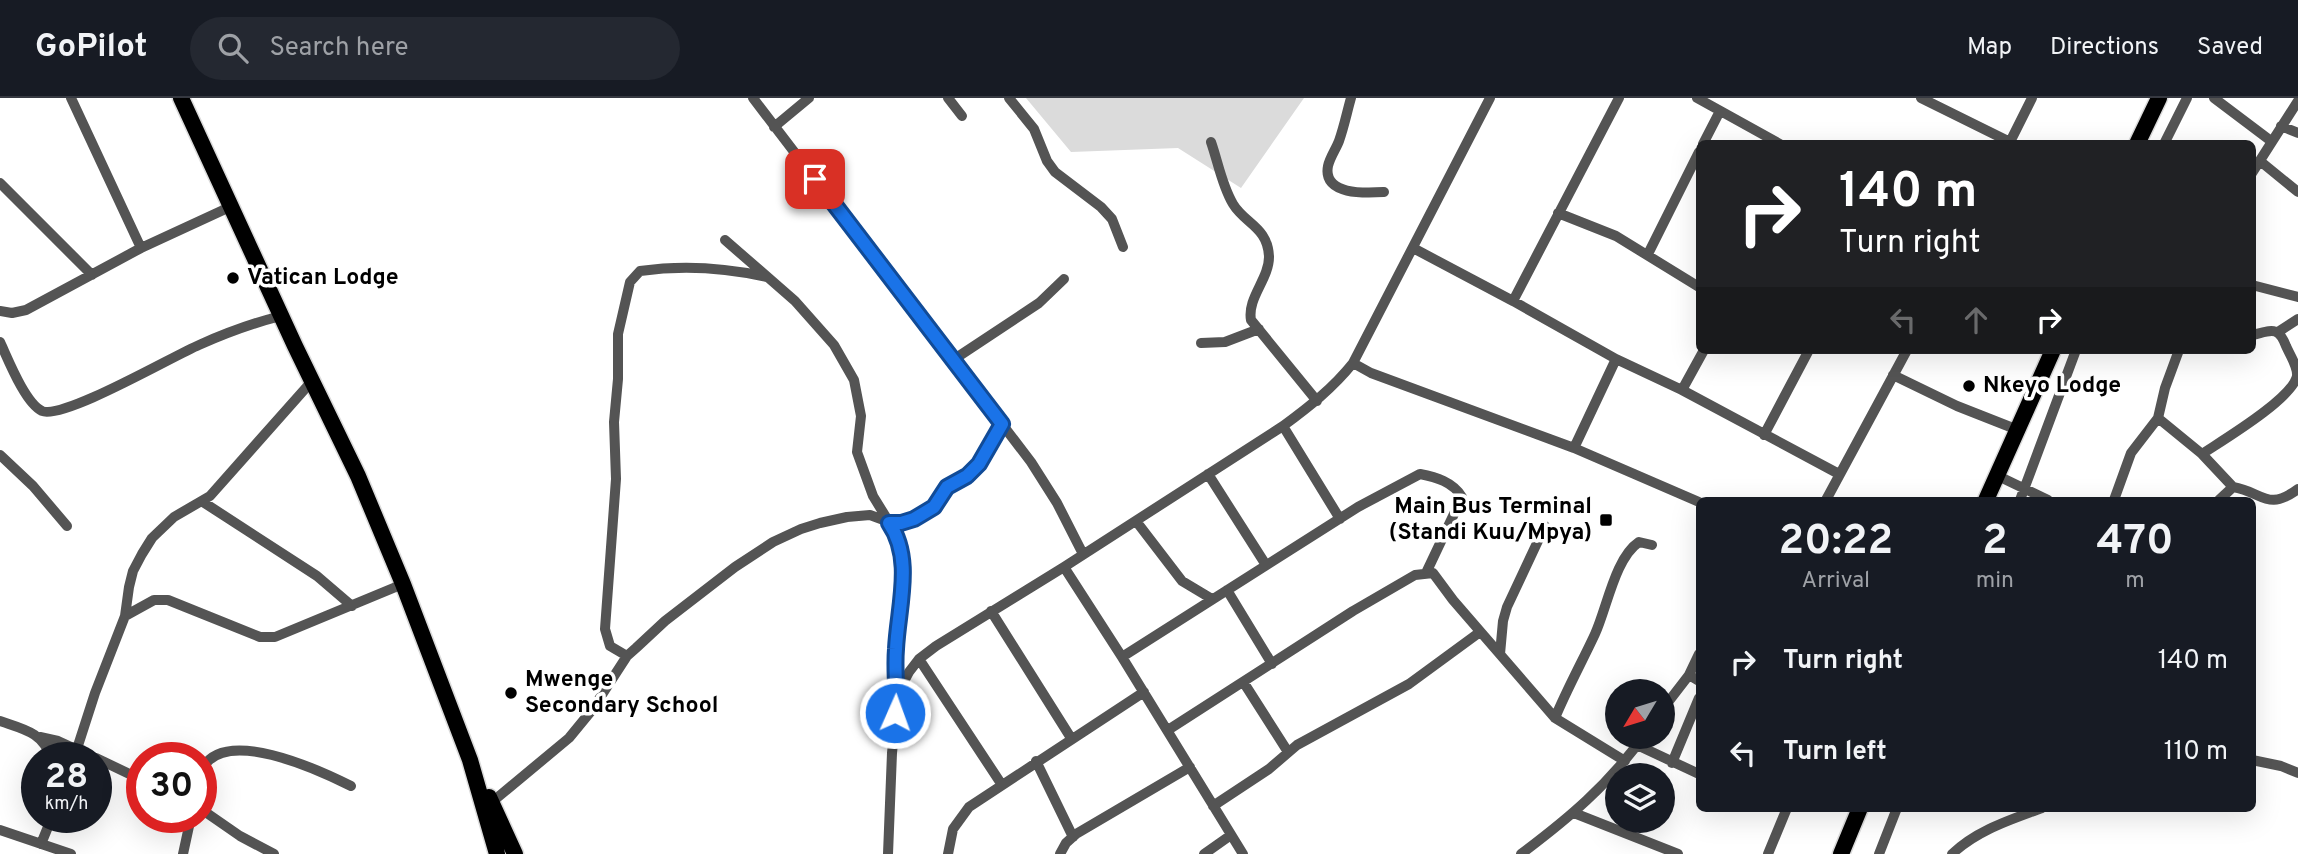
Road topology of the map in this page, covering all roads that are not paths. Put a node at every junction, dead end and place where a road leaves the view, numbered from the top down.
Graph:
1 (71, 98) edge
2 (181, 98) edge
3 (753, 98) edge
4 (809, 98) edge
5 (948, 98) edge
6 (1009, 98) edge
7 (1351, 98) edge
8 (1489, 98) edge
9 (1619, 98) edge
10 (1697, 98) edge
11 (1921, 98) edge
12 (2032, 98) edge
13 (2159, 98) edge
14 (2187, 98) edge
15 (2214, 98) edge
16 (2298, 101) edge
17 (1720, 111) junction
18 (962, 116) dead end
19 (2281, 126) junction
20 (774, 127) junction
21 (2298, 133) edge
22 (1705, 140) edge
23 (1773, 140) edge
24 (2004, 140) edge
25 (2011, 140) edge
26 (2139, 140) edge
27 (2166, 140) edge
28 (2271, 141) junction
29 (1211, 142) dead end
30 (1696, 158) edge
31 (2260, 161) junction
32 (2256, 167) edge
33 (0, 183) edge
34 (2298, 191) edge
35 (1384, 192) dead end
36 (232, 206) junction
37 (1558, 213) junction
38 (725, 240) dead end
39 (1123, 247) dead end
40 (141, 248) junction
41 (1413, 248) junction
42 (1648, 254) junction
43 (92, 275) junction
44 (768, 277) junction
45 (1064, 279) dead end
46 (1696, 285) edge
47 (2256, 286) edge
48 (2298, 297) edge
49 (1513, 301) junction
50 (0, 311) edge
51 (281, 316) junction
52 (2298, 319) edge
53 (1259, 329) junction
54 (2277, 332) junction
55 (2256, 334) edge
56 (0, 342) edge
57 (1201, 343) dead end
58 (1702, 354) edge
59 (1807, 354) edge
60 (1905, 354) edge
61 (2051, 354) edge
62 (2075, 354) edge
63 (2178, 354) edge
64 (1616, 359) junction
65 (953, 360) junction
66 (1353, 363) junction
67 (1893, 375) junction
68 (312, 381) junction
69 (1682, 390) junction
70 (1317, 401) junction
71 (2158, 418) junction
72 (1002, 424) junction
73 (1283, 426) junction
74 (2018, 430) junction
75 (1764, 435) junction
76 (1574, 448) junction
77 (2202, 454) junction
78 (0, 455) edge
79 (1208, 474) junction
80 (1839, 474) junction
81 (1996, 475) junction
82 (2233, 487) junction
83 (2298, 489) edge
84 (2024, 490) junction
85 (1828, 497) edge
86 (1987, 497) edge
87 (2021, 497) edge
88 (2041, 497) edge
89 (2114, 497) edge
90 (2222, 497) edge
91 (1696, 501) edge
92 (203, 502) junction
93 (1339, 519) junction
94 (1136, 521) junction
95 (889, 523) junction
96 (68, 526) dead end
97 (1545, 526) dead end
98 (1652, 545) dead end
99 (1083, 554) junction
100 (1266, 565) junction
101 (1064, 567) junction
102 (1426, 573) junction
103 (403, 584) junction
104 (1227, 590) junction
105 (1212, 599) junction
106 (352, 606) junction
107 (991, 611) junction
108 (125, 616) junction
109 (1480, 632) junction
110 (1500, 654) junction
111 (627, 656) junction
112 (1122, 657) junction
113 (919, 659) junction
114 (1696, 660) edge
115 (1272, 664) junction
116 (1689, 675) junction
117 (1696, 679) edge
118 (1244, 683) junction
119 (1144, 692) junction
120 (898, 693) junction
121 (1675, 693) edge
122 (1696, 705) edge
123 (1555, 718) junction
124 (0, 721) edge
125 (1168, 730) junction
126 (40, 737) junction
127 (1071, 738) junction
128 (44, 742) edge
129 (51, 742) edge
130 (80, 742) edge
131 (1634, 749) edge
132 (1652, 749) edge
133 (1288, 752) junction
134 (217, 756) edge
135 (470, 760) junction
136 (1037, 761) junction
137 (1625, 761) junction
138 (2256, 761) edge
139 (1672, 763) joint
140 (1675, 764) edge
141 (1190, 767) junction
142 (1696, 773) edge
143 (2298, 774) edge
144 (1002, 785) junction
145 (351, 786) dead end
146 (492, 802) junction
147 (1213, 806) junction
148 (1785, 812) edge
149 (1858, 812) edge
150 (1895, 812) edge
151 (2031, 812) edge
152 (1574, 813) junction
153 (217, 821) edge
154 (0, 830) edge
155 (45, 833) edge
156 (188, 833) edge
157 (1231, 835) junction
158 (1073, 837) junction
159 (41, 844) junction
160 (1523, 853) edge
161 (71, 854) edge
162 (183, 854) edge
163 (274, 854) edge
164 (496, 854) edge
165 (514, 854) edge
166 (888, 854) edge
167 (948, 854) edge
168 (1060, 854) edge
169 (1203, 854) edge
170 (1243, 854) edge
171 (1678, 854) edge
172 (1768, 854) edge
173 (1841, 854) edge
174 (1879, 854) edge
175 (1952, 854) edge

1 - 40 street
2 - 36 highway
3 - 20 street
4 - 20 street
5 - 18 street
6 - 39 street
7 - 35 street
8 - 41 street
9 - 37 street
10 - 17 street
11 - 24 street
12 - 25 street
13 - 26 highway
14 - 27 street
15 - 28 street
16 - 19 street
17 - 22 street
17 - 23 street
19 - 21 street
19 - 28 street
20 - 65 street
28 - 31 street
29 - 53 street
30 - 42 street
31 - 32 street
31 - 34 street
33 - 43 street
36 - 40 street
36 - 51 highway
37 - 42 street
37 - 49 street
38 - 44 street
40 - 43 street
41 - 49 street
41 - 66 street
42 - 46 street
43 - 50 street
44 - 95 street
44 - 111 street
45 - 65 street
47 - 48 street
49 - 64 street
51 - 56 street
51 - 68 highway
52 - 54 street
53 - 57 street
53 - 70 street
54 - 55 street
54 - 77 street
58 - 69 street
59 - 75 street
60 - 67 street
61 - 74 highway
62 - 84 street
63 - 71 street
64 - 69 street
64 - 76 street
65 - 72 street
66 - 70 street
66 - 76 street
67 - 74 street
67 - 80 street
68 - 92 street
68 - 103 highway
69 - 75 street
70 - 73 street
71 - 77 street
71 - 89 street
72 - 95 street
72 - 99 street
73 - 79 street
73 - 93 street
74 - 81 highway
75 - 80 street
76 - 91 street
77 - 82 street
78 - 96 street
79 - 94 street
79 - 100 street
80 - 85 street
81 - 84 street
81 - 86 highway
82 - 83 street
82 - 90 street
84 - 87 street
84 - 88 street
92 - 106 street
92 - 108 street
93 - 100 street
93 - 102 street
94 - 99 street
94 - 105 street
95 - 111 street
95 - 120 street
97 - 110 street
98 - 123 street
99 - 101 street
100 - 104 street
101 - 107 street
101 - 112 street
102 - 109 street
102 - 115 street
103 - 106 street
103 - 135 highway
104 - 105 street
104 - 115 street
105 - 112 street
106 - 108 street
107 - 113 street
107 - 127 street
108 - 130 street
109 - 110 street
109 - 133 street
110 - 123 street
111 - 146 street
112 - 119 street
113 - 120 street
113 - 144 street
114 - 116 street
115 - 118 street
116 - 117 street
116 - 121 street
118 - 125 street
118 - 133 street
119 - 125 street
119 - 127 street
120 - 166 street
122 - 139 street
123 - 137 street
124 - 126 street
125 - 141 street
126 - 128 street
126 - 129 street
127 - 136 street
131 - 137 street
132 - 139 street
133 - 147 street
134 - 145 street
135 - 146 highway
135 - 164 highway
136 - 144 street
136 - 158 street
137 - 152 street
138 - 143 street
140 - 142 street
141 - 147 street
141 - 158 street
144 - 167 street
146 - 165 highway
147 - 157 street
148 - 172 street
149 - 173 highway
150 - 174 street
151 - 175 street
152 - 160 street
152 - 171 street
153 - 163 street
154 - 159 street
155 - 159 street
156 - 162 street
157 - 169 street
157 - 170 street
158 - 168 street
159 - 161 street

